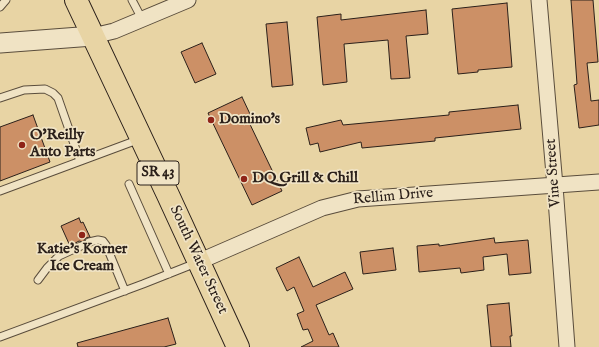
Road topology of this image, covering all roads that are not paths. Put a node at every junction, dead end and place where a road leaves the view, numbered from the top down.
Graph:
1 (6, 0) edge
2 (76, 0) edge
3 (132, 0) edge
4 (188, 0) edge
5 (539, 0) edge
6 (0, 7) edge
7 (142, 19) junction
8 (93, 36) junction
9 (0, 43) edge
10 (0, 98) edge
11 (142, 138) junction
12 (80, 161) junction
13 (599, 182) edge
14 (129, 184) dead end
15 (555, 186) junction
16 (0, 191) edge
17 (89, 242) dead end
18 (81, 246) dead end
19 (198, 262) junction
20 (169, 274) junction
21 (38, 280) dead end
22 (125, 291) junction
23 (0, 337) edge
24 (238, 347) edge
25 (567, 347) edge

1 - 6 lane
2 - 8 main road, South Water Street / SR 43
3 - 7 lane
4 - 7 street
5 - 15 street, Vine Street
7 - 8 street
8 - 9 street
8 - 11 main road, South Water Street / SR 43
10 - 12 lane
11 - 12 lane
11 - 19 main road, South Water Street / SR 43
12 - 16 lane
13 - 15 street, Rellim Drive
14 - 20 lane
15 - 19 street, Rellim Drive
15 - 25 street, Vine Street
17 - 22 lane
18 - 21 lane
19 - 20 lane
19 - 24 main road, South Water Street / SR 43
20 - 22 lane
22 - 23 lane

